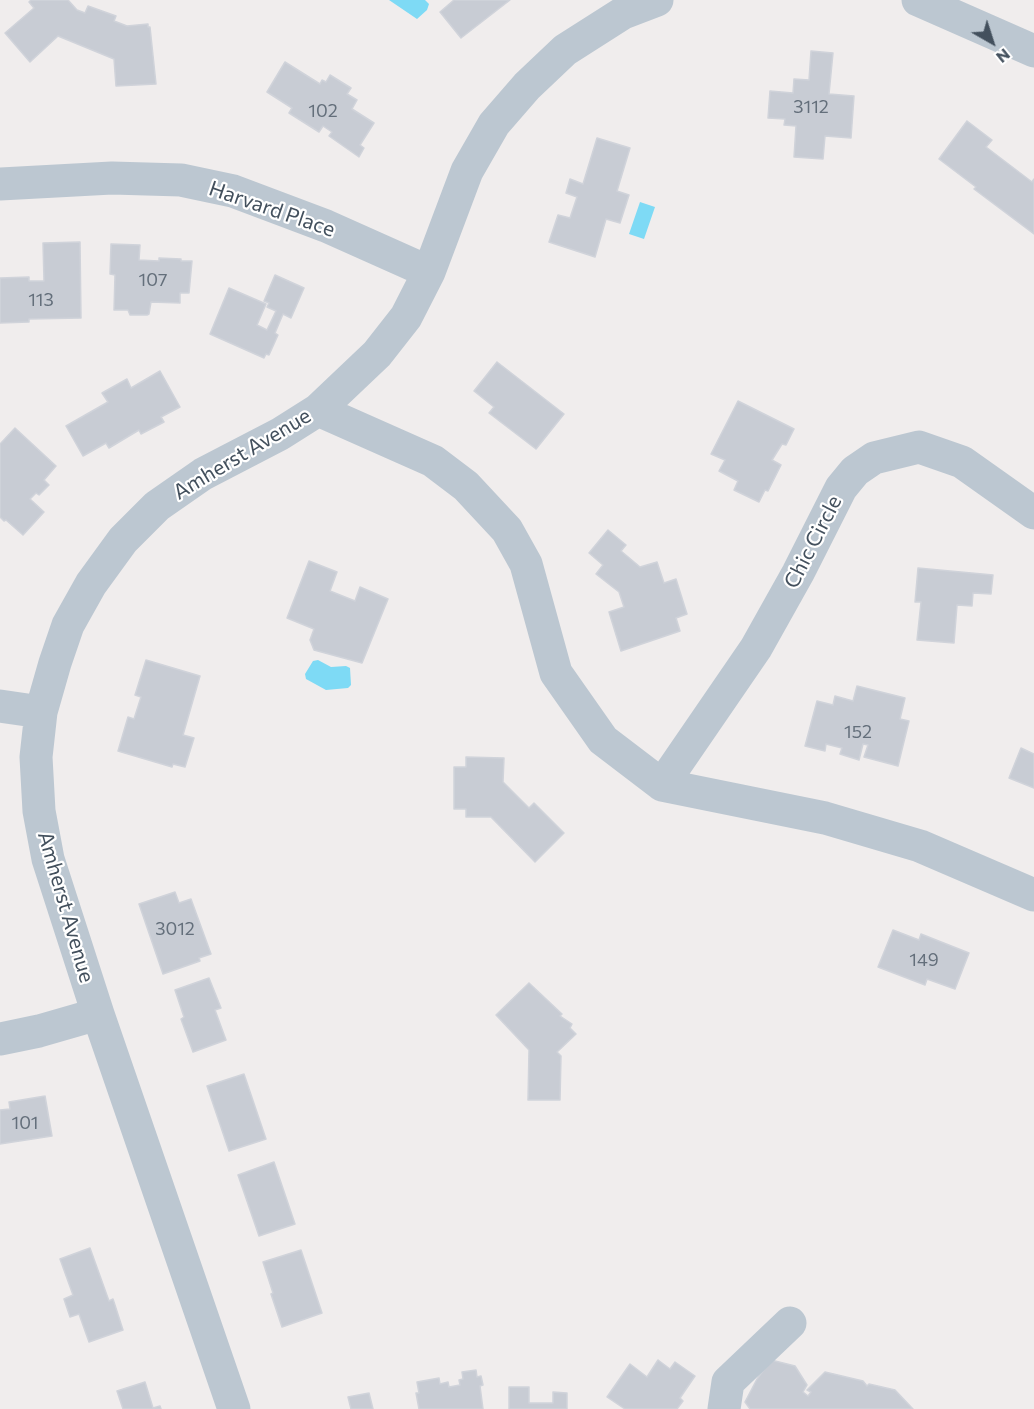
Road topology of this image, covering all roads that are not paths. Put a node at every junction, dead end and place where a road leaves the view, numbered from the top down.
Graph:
1 (657, 0) edge
2 (918, 0) edge
3 (620, 7) edge
4 (1034, 51) edge
5 (0, 184) edge
6 (429, 272) junction
7 (318, 410) junction
8 (1034, 513) edge
9 (0, 705) edge
10 (41, 712) junction
11 (662, 785) junction
12 (1034, 895) edge
13 (98, 1014) junction
14 (0, 1039) edge
15 (790, 1323) dead end
16 (234, 1409) edge
17 (724, 1409) edge

1 - 3 street, Amherst Avenue
2 - 4 street
3 - 6 street, Amherst Avenue
5 - 6 street, Harvard Place
6 - 7 street, Amherst Avenue
7 - 10 street, Amherst Avenue
7 - 11 street
8 - 11 street, Chic Circle
9 - 10 street
10 - 13 street, Amherst Avenue
11 - 12 street
13 - 14 street
13 - 16 street, Amherst Avenue
15 - 17 street

